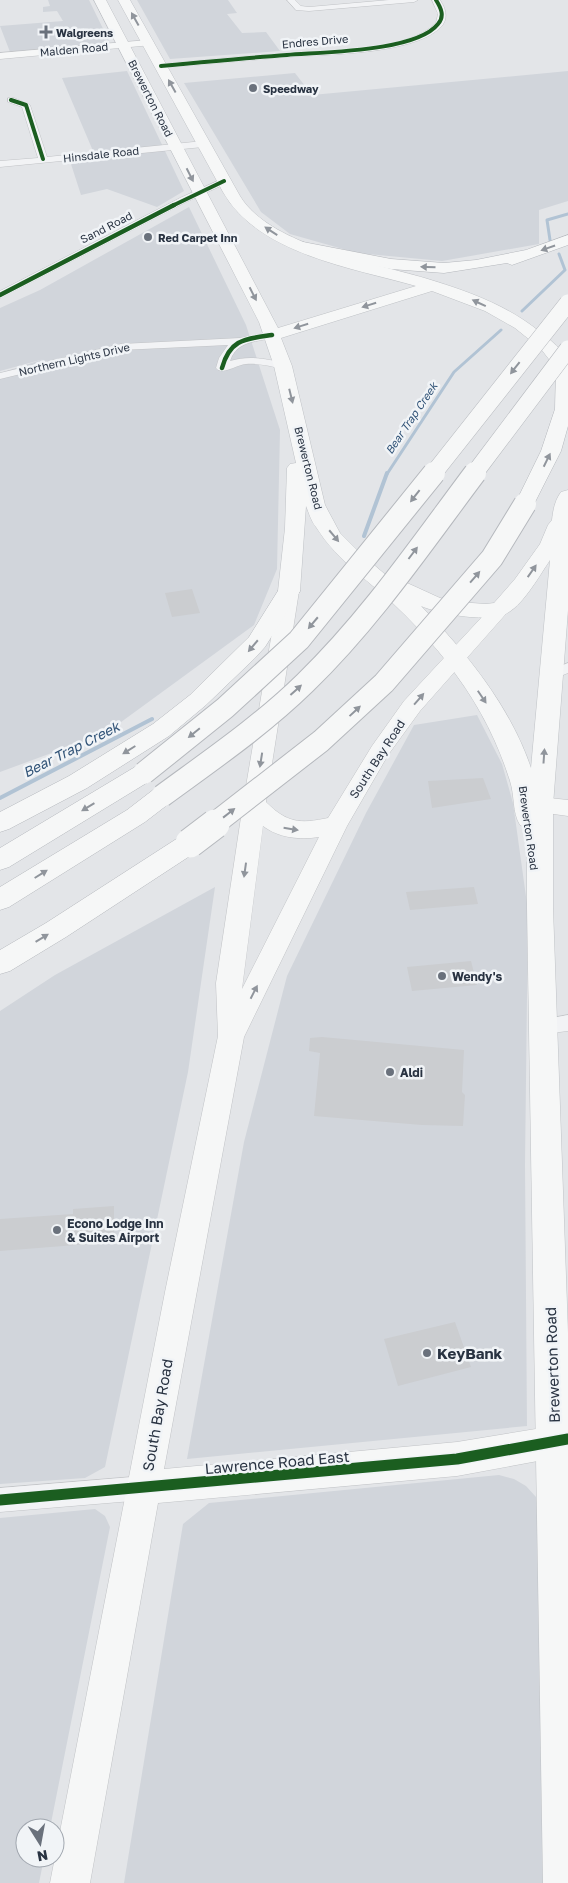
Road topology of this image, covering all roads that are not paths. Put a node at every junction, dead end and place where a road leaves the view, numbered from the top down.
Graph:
1 (100, 0) edge
2 (124, 0) edge
3 (291, 0) edge
4 (414, 0) edge
5 (436, 0) edge
6 (148, 43) junction
7 (124, 45) junction
8 (0, 56) edge
9 (161, 66) junction
10 (11, 100) dead end
11 (203, 144) junction
12 (176, 146) junction
13 (44, 159) junction
14 (0, 164) edge
15 (224, 181) junction
16 (199, 192) junction
17 (568, 240) edge
18 (303, 247) junction
19 (528, 254) junction
20 (432, 286) junction
21 (0, 295) edge
22 (568, 303) edge
23 (272, 335) junction
24 (238, 341) junction
25 (567, 363) edge
26 (284, 366) junction
27 (0, 376) edge
28 (298, 424) junction
29 (565, 503) edge
30 (568, 566) edge
31 (374, 575) junction
32 (289, 591) junction
33 (563, 602) edge
34 (501, 608) junction
35 (455, 656) junction
36 (559, 672) edge
37 (533, 796) junction
38 (254, 804) junction
39 (568, 808) edge
40 (0, 823) edge
41 (336, 825) junction
42 (0, 860) edge
43 (0, 900) edge
44 (0, 963) edge
45 (556, 1025) edge
46 (232, 1036) junction
47 (561, 1440) edge
48 (144, 1488) junction
49 (0, 1500) edge
50 (70, 1883) edge
51 (565, 1883) edge

1 - 7 main road, Brewerton Road
6 -> 2 main road, Brewerton Road
3 - 4 street
5 - 9 street, Endres Drive
6 - 7 main road, Malden Road
6 - 9 main road, Brewerton Road
7 - 8 main road, Malden Road
7 - 12 main road, Brewerton Road
11 -> 9 main road, Brewerton Road
10 - 13 street
11 - 12 street, Hinsdale Road
11 - 15 main road, Brewerton Road
12 - 13 street, Hinsdale Road
12 -> 16 main road, Brewerton Road
13 - 14 street, Hinsdale Road
15 - 16 street, Sand Road
18 -> 15 main road, Brewerton Road
16 - 21 street, Sand Road
16 -> 23 main road, Brewerton Road
17 -> 19 main road
19 -> 18 main road
18 - 20 main road, Brewerton Road
19 - 20 main road
20 -> 23 main road
25 -> 20 main road, Brewerton Road
22 -> 42 main road, bridge
23 - 24 street, Northern Lights Drive
23 - 26 main road, Brewerton Road
24 - 26 street
24 - 27 street, Northern Lights Drive
43 -> 25 main road, bridge
44 -> 25 main road, bridge
26 -> 28 main road, Brewerton Road
28 -> 31 main road, Brewerton Road
28 - 32 main road, South Bay Road
29 - 33 main road, Brewerton Road
34 -> 29 main road, South Bay Road
30 - 33 main road
31 - 34 main road
31 - 35 main road, Brewerton Road
32 -> 38 main road, South Bay Road
32 -> 40 main road
33 - 36 main road, Brewerton Road
34 - 35 main road, South Bay Road
35 -> 37 main road, Brewerton Road
41 -> 35 main road, South Bay Road
37 -> 36 main road, Brewerton Road
37 - 39 main road
37 - 45 main road, Brewerton Road
38 -> 41 main road
38 -> 46 main road, South Bay Road
46 -> 41 main road, South Bay Road
45 - 47 main road, Brewerton Road
46 - 48 main road, South Bay Road
47 - 48 main road, Lawrence Road East
47 - 51 main road, Brewerton Road
48 - 49 street, Lawrence Road East
48 - 50 main road, South Bay Road

